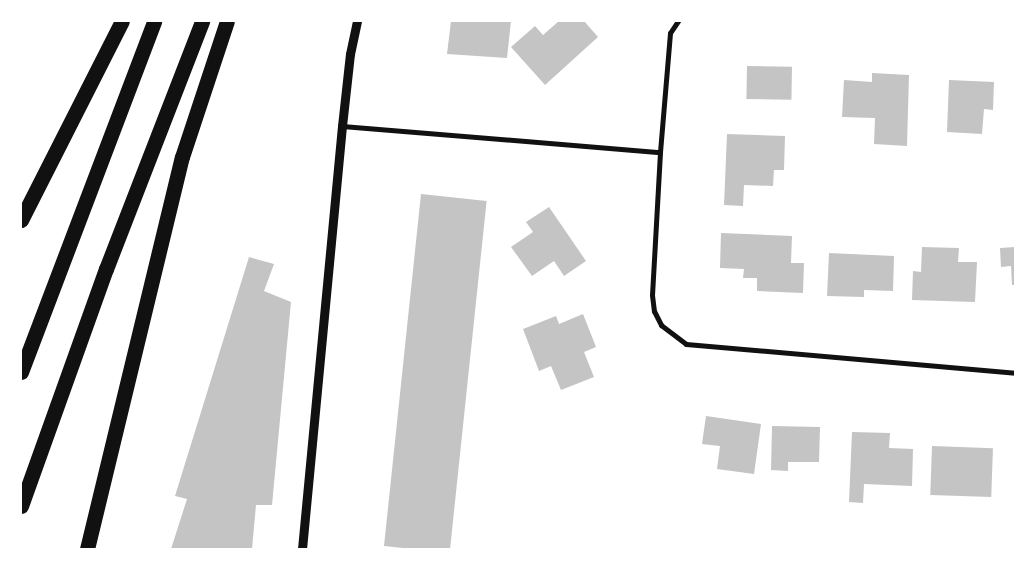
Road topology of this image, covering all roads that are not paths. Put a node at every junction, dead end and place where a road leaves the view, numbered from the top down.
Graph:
1 (122, 21) edge
2 (154, 21) edge
3 (202, 21) edge
4 (227, 21) edge
5 (358, 21) edge
6 (678, 21) edge
7 (342, 126) junction
8 (660, 152) junction
9 (21, 220) edge
10 (21, 372) edge
11 (1015, 372) edge
12 (21, 506) edge
13 (87, 549) edge
14 (302, 549) edge

1 - 9 highway
2 - 10 highway
3 - 12 highway
4 - 13 highway
5 - 7 street
6 - 8 street
7 - 8 street
7 - 14 street
8 - 11 street

